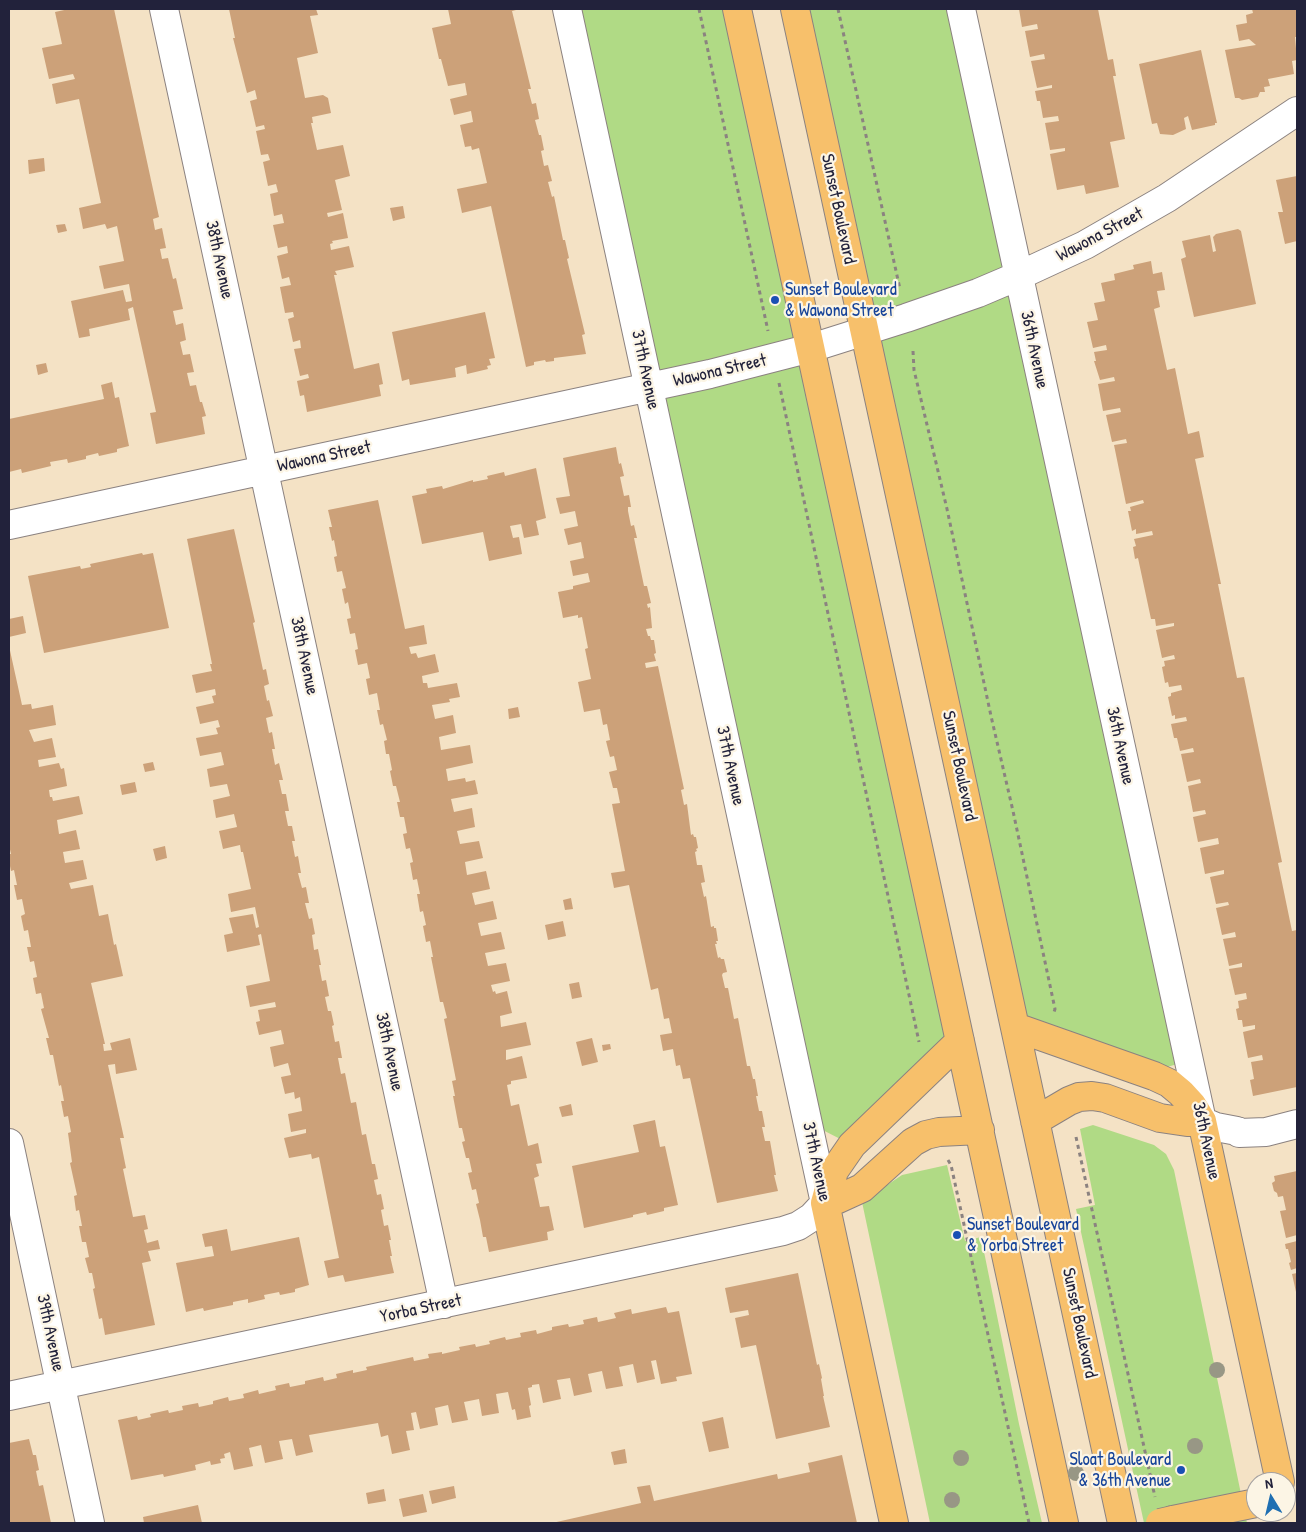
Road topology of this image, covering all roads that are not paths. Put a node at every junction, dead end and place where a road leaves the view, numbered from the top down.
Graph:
1 (164, 9) edge
2 (567, 9) edge
3 (737, 9) edge
4 (795, 9) edge
5 (961, 9) edge
6 (1297, 111) edge
7 (1018, 276) junction
8 (865, 331) junction
9 (811, 348) junction
10 (648, 387) junction
11 (264, 470) junction
12 (9, 525) edge
13 (1014, 1026) junction
14 (960, 1041) junction
15 (1035, 1121) junction
16 (1202, 1121) junction
17 (1297, 1124) edge
18 (980, 1130) junction
19 (9, 1143) edge
20 (825, 1203) junction
21 (444, 1304) junction
22 (61, 1385) junction
23 (9, 1396) edge
24 (1278, 1472) edge
25 (1246, 1504) edge
26 (1158, 1514) edge
27 (90, 1523) edge
28 (894, 1523) edge
29 (1064, 1523) edge
30 (1122, 1523) edge

1 - 11 street, 38th Avenue
2 - 10 street, 37th Avenue
3 - 9 main road
4 - 8 main road, Sunset Boulevard
5 - 7 street, 36th Avenue
6 - 7 street, Wawona Street
7 - 8 street, Wawona Street
7 - 16 street, 36th Avenue
8 - 9 street, Wawona Street
8 - 13 main road, Sunset Boulevard
9 - 10 street, Wawona Street
9 - 14 main road
10 - 11 street, Wawona Street
10 - 20 street, 37th Avenue
11 - 12 street, Wawona Street
11 - 21 street, 38th Avenue
13 - 15 main road, Sunset Boulevard
13 - 16 main road
14 - 18 main road
14 - 20 main road
15 - 16 main road
15 - 30 main road, Sunset Boulevard
16 - 17 street
16 - 24 main road, 36th Avenue
18 - 20 main road
18 - 29 main road
19 - 22 street, 39th Avenue
20 - 21 street, Yorba Street
20 - 28 main road, 37th Avenue
21 - 22 street, Yorba Street
22 - 23 street, Yorba Street
22 - 27 street, 39th Avenue
25 - 26 main road, bridge

